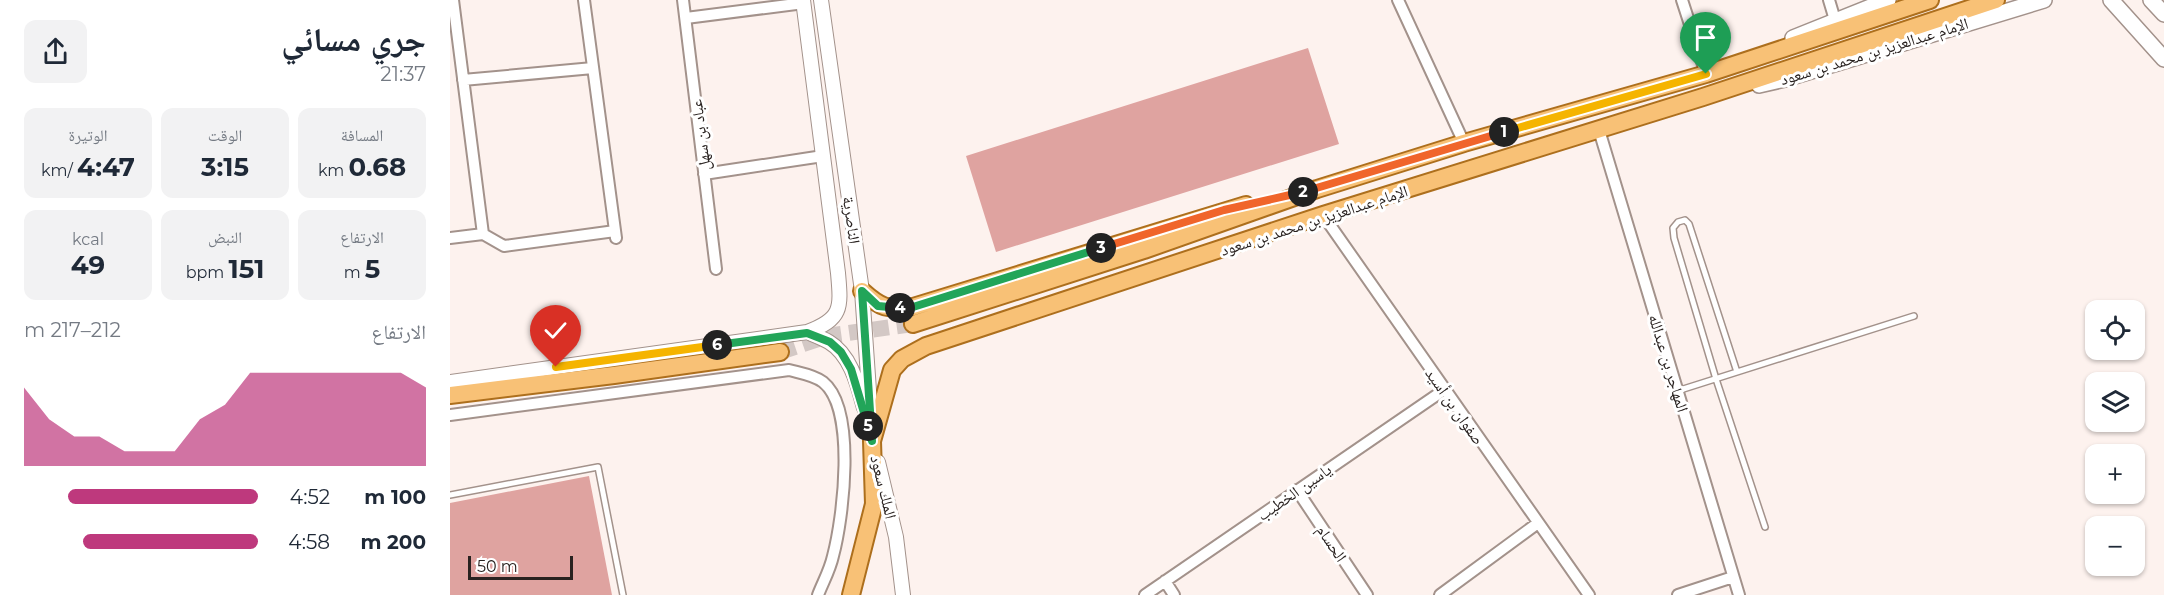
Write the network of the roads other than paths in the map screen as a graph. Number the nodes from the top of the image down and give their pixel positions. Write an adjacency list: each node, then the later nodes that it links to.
1 (453, 0): 21 (street)
2 (584, 0): 19 (street)
3 (684, 0): 16 (street, عباد بن سهل)
4 (821, 0): 32 (street, الناصرية)
5 (1398, 0): 24 (street)
6 (1682, 0): 20 (street)
7 (1829, 0): 17 (street)
8 (1888, 0): 17 (main road, الإمام عبدالعزيز بن محمد بن سعود)
9 (1930, 0): 20 (main road, الإمام عبدالعزيز بن محمد بن سعود)
10 (1996, 0): 22 (main road, الإمام عبدالعزيز بن محمد بن سعود)
11 (2044, 0): 22 (main road, الإمام عبدالعزيز بن محمد بن سعود)
12 (2111, 0): 18 (main road)
13 (2151, 0): 15 (main road)
14 (804, 1): 16 (street); 25 (street, الناصرية)
15 (2164, 14)
16 (686, 18): 26 (street, عباد بن سهل)
17 (1835, 20): 20 (main road, الإمام عبدالعزيز بن محمد بن سعود)
18 (2164, 59)
19 (593, 68): 21 (street); 29 (street)
20 (1706, 74): 24 (main road, الإمام عبدالعزيز بن محمد بن سعود)
21 (463, 80): 29 (street)
22 (1703, 97): 23 (main road, الإمام عبدالعزيز بن محمد بن سعود)
23 (1599, 130): 28 (main road, الإمام عبدالعزيز بن محمد بن سعود); 41 (street, المهاجر بن عبدالله)
24 (1464, 143): 27 (main road, الإمام عبدالعزيز بن محمد بن سعود)
25 (823, 156): 26 (street); 35 (street, الناصرية)
26 (704, 174): 31 (street, عباد بن سهل)
27 (1317, 189): 32 (main road); 34 (main road, الإمام عبدالعزيز بن محمد بن سعود)
28 (1323, 215): 40 (street, صفوان بن أسيد); 44 (main road, الإمام عبدالعزيز بن محمد بن سعود)
29 (483, 234): 30 (street)
30 (450, 238)
31 (716, 270)
32 (862, 291): 44 (street, الناصرية)
33 (1914, 316): 37 (lane)
34 (913, 324)
35 (807, 333): 39 (street); 44 (street, الملك سعود)
36 (780, 351): 42 (main road)
37 (1737, 372): 38 (lane); 38 (lane)
38 (1716, 379): 41 (lane); 48 (lane)
39 (450, 382)
40 (1444, 390): 45 (street, ياسين الخطيب); 47 (street, صفوان بن أسيد)
41 (1677, 391): 49 (street, المهاجر بن عبدالله)
42 (450, 395)
43 (450, 415): 52 (street)
44 (872, 441): 53 (main road, الإمام عبدالعزيز بن محمد بن سعود); 54 (street, الملك سعود)
45 (1297, 490): 50 (street, ياسين الخطيب); 57 (street, الحسام)
46 (450, 495): 51 (lane)
47 (1538, 523): 58 (street); 59 (street, صفوان بن أسيد)
48 (1765, 527)
49 (1733, 577): 60 (street); 61 (street, المهاجر بن عبدالله)
50 (1165, 581): 55 (street, ياسين الخطيب); 56 (street)
51 (623, 595)
52 (818, 595)
53 (851, 595)
54 (903, 595)
55 (1145, 595)
56 (1174, 595)
57 (1367, 595)
58 (1440, 595)
59 (1589, 595)
60 (1678, 595)
61 (1739, 595)

